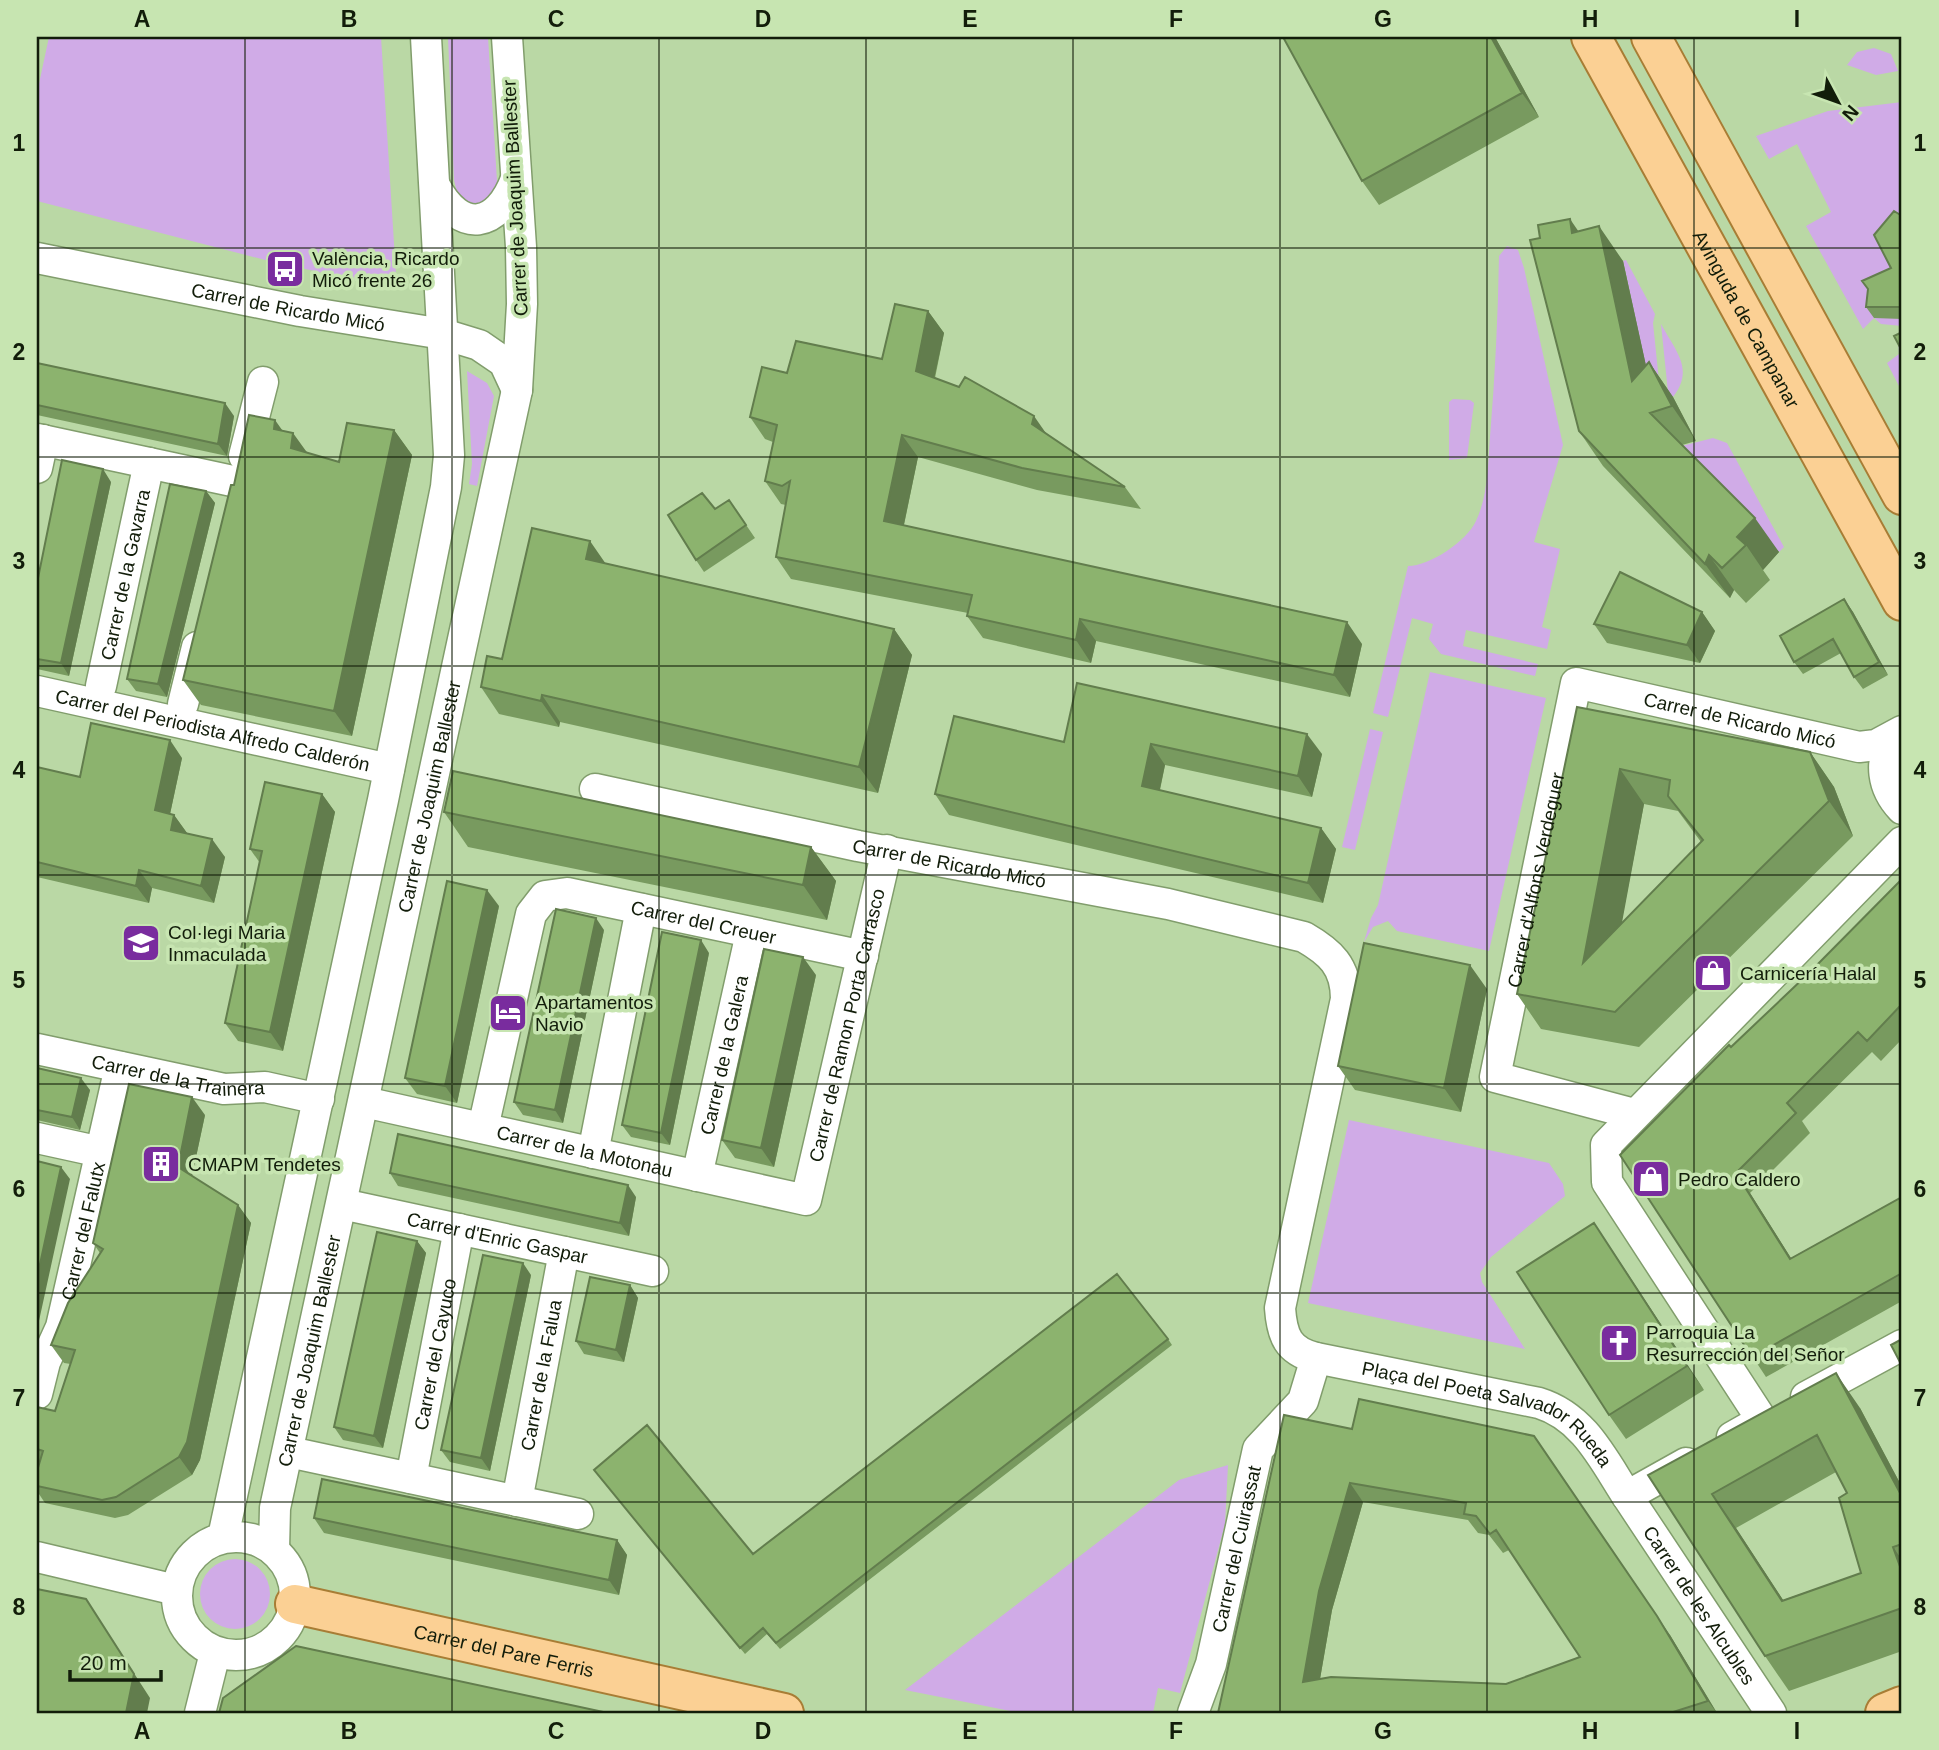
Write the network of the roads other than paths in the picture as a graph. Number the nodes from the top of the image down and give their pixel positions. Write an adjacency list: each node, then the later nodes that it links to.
1 (426, 37): 7 (street)
2 (507, 37): 6 (street, Carrer de Joaquim Ballester)
3 (1591, 37): 5 (main road, Avinguda de Campanar)
4 (1656, 45): 5 (main road); 14 (main road)
5 (1613, 78): 15 (main road, Avinguda de Campanar)
6 (516, 178): 7 (street); 11 (street, Carrer de Joaquim Ballester)
7 (435, 186): 9 (street)
8 (37, 258): 9 (street, Carrer de Ricardo Micó)
9 (443, 334): 11 (street, Carrer de Ricardo Micó); 22 (street)
10 (263, 382): 13 (street)
11 (516, 390): 34 (street, Carrer de Joaquim Ballester)
12 (39, 449): 13 (street)
13 (149, 463): 18 (street, Carrer de la Gavarra)
14 (1902, 495)
15 (1902, 601)
16 (202, 626): 20 (street)
17 (1576, 683): 21 (street, Carrer de Ricardo Micó); 35 (street, Carrer d'Alfons Verdeguer)
18 (101, 686)
19 (37, 691): 22 (street, Carrer del Periodista Alfredo Calderón)
20 (183, 704)
21 (1899, 736): 24 (street)
22 (389, 769): 33 (street)
23 (595, 789): 26 (street, Carrer de Ricardo Micó)
24 (1902, 808)
25 (1902, 842): 35 (street)
26 (887, 850): 29 (street, Carrer de Ricardo Micó); 30 (street, Carrer de Ramon Porta Carrasco)
27 (641, 909): 28 (street, Carrer del Creuer); 36 (street, Carrer del Creuer); 39 (street)
28 (751, 933): 30 (street, Carrer del Creuer); 40 (street, Carrer de la Galera)
29 (1304, 937): 47 (street, Plaça del Poeta Salvador Rueda)
30 (863, 956): 41 (street, Carrer de Ramon Porta Carrasco)
31 (37, 1049): 32 (street, Carrer de la Trainera)
32 (120, 1067): 33 (street, Carrer de la Trainera); 38 (street, Carrer del Falutx)
33 (319, 1099): 55 (street)
34 (364, 1102): 36 (street, Carrer de la Motonau); 42 (street, Carrer de Joaquim Ballester)
35 (1634, 1114): 49 (street)
36 (483, 1128): 39 (street, Carrer de la Motonau)
37 (37, 1138): 38 (street)
38 (101, 1152): 48 (street, Carrer del Falutx)
39 (593, 1153): 40 (street, Carrer de la Motonau)
40 (697, 1176): 41 (street, Carrer de la Motonau)
41 (806, 1200)
42 (342, 1204): 43 (street, Carrer d'Enric Gaspar); 50 (street, Carrer de Joaquim Ballester)
43 (459, 1229): 44 (street, Carrer d'Enric Gaspar); 51 (street, Carrer del Cayuco)
44 (564, 1252): 45 (street, Carrer d'Enric Gaspar); 53 (street, Carrer de la Falua)
45 (653, 1270)
46 (1902, 1345): 49 (street, Plaça del Poeta Salvador Rueda)
47 (1316, 1358): 52 (street, Plaça del Poeta Salvador Rueda); 65 (street, Carrer del Cuirassat)
48 (37, 1394)
49 (1762, 1420): 52 (street, Plaça del Poeta Salvador Rueda)
50 (289, 1452): 51 (street); 56 (street, Carrer de Joaquim Ballester)
51 (411, 1478): 53 (street)
52 (1627, 1496): 66 (street, Carrer de les Alcubles)
53 (517, 1501): 54 (street)
54 (578, 1514)
55 (223, 1537): 56 (street); 58 (street)
56 (274, 1550): 59 (street)
57 (37, 1557): 58 (street)
58 (176, 1590): 60 (street)
59 (295, 1604): 60 (street); 61 (main road, Carrer del Pare Ferris)
60 (215, 1653): 63 (street)
61 (710, 1705): 64 (main road, Carrer del Pare Ferris)
62 (1902, 1706): 67 (main road)
63 (200, 1713)
64 (784, 1713)
65 (1193, 1713)
66 (1771, 1713)
67 (1885, 1713)

